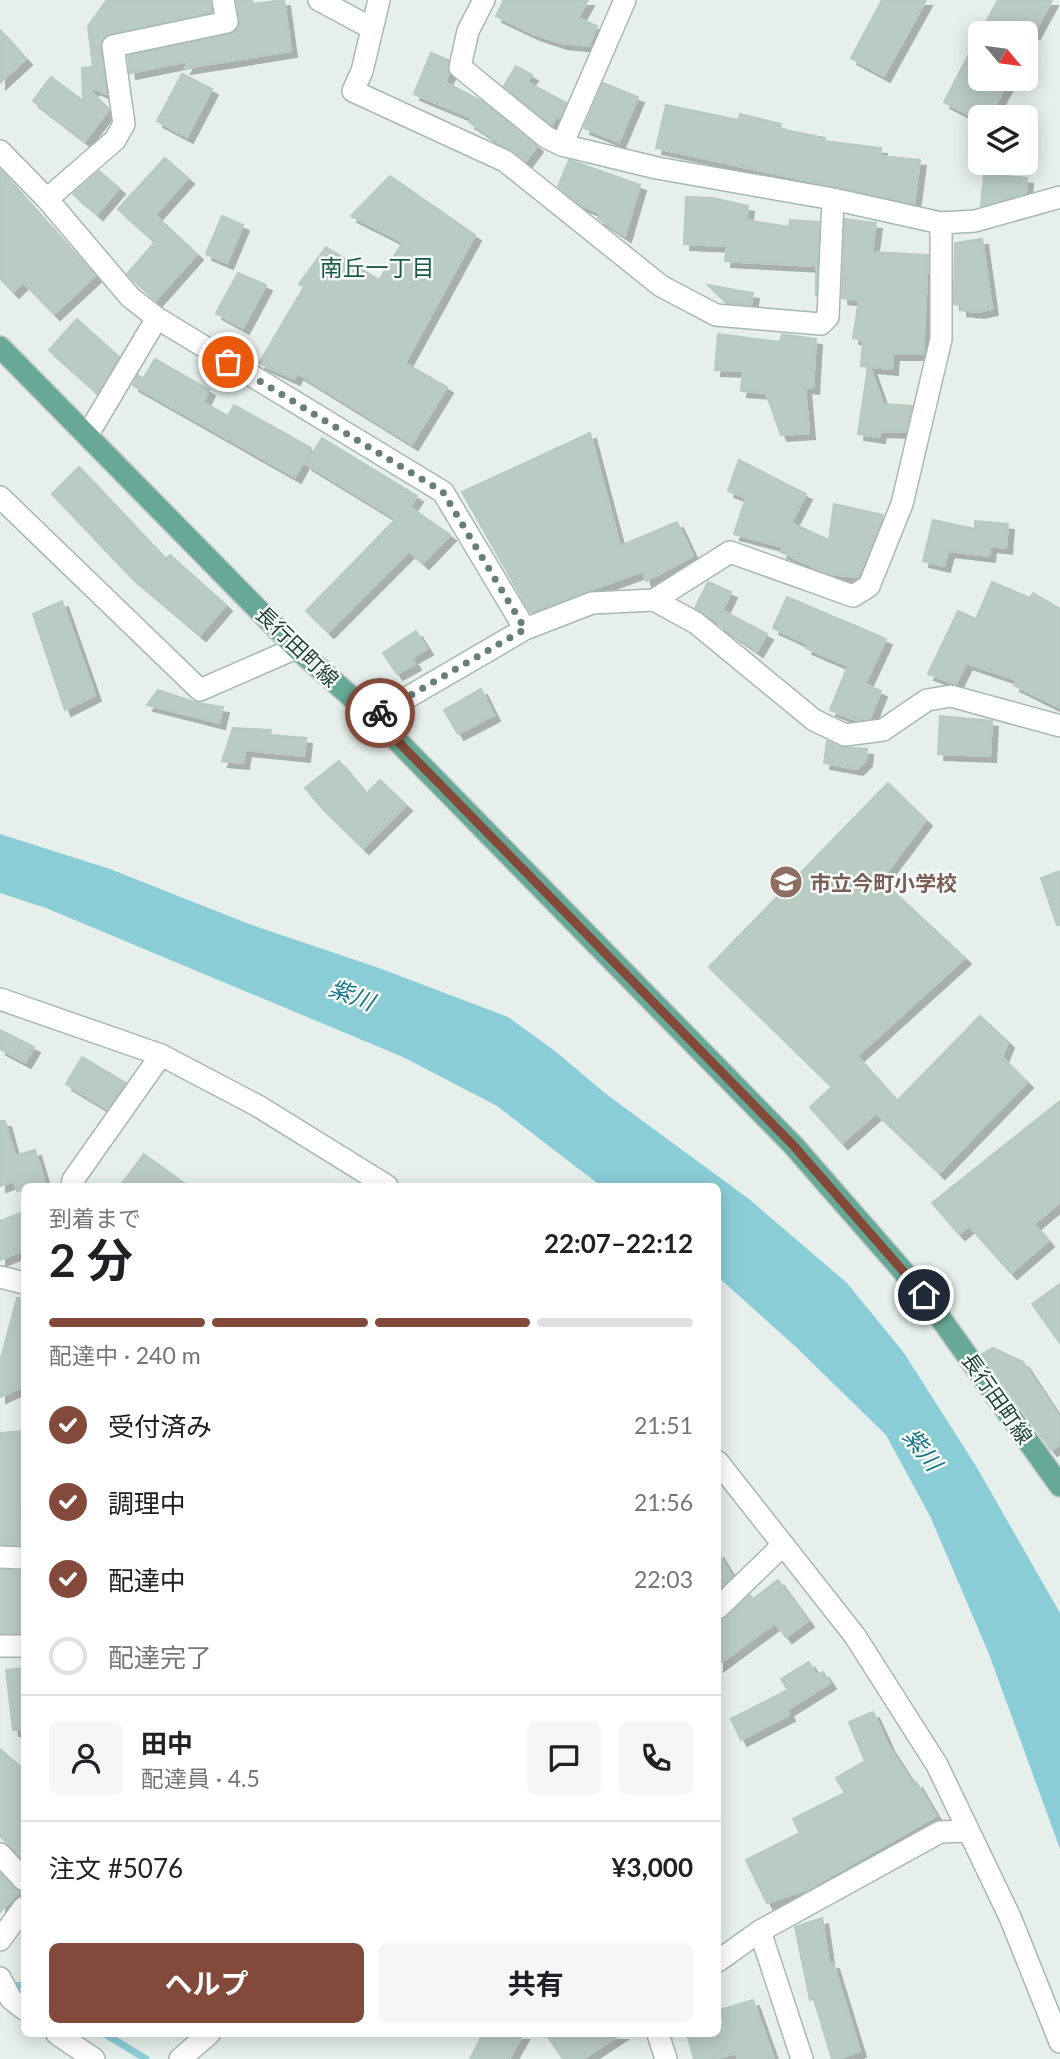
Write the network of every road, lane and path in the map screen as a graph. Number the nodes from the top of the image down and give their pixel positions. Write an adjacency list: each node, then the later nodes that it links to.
1 (223, 0): 10 (street)
2 (319, 0): 6 (street)
3 (379, 0): 6 (street)
4 (484, 0): 7 (street)
5 (625, 0): 7 (street)
6 (371, 27): 11 (street)
7 (562, 145): 11 (street)
8 (0, 151): 10 (street)
9 (1060, 197): 12 (street)
10 (47, 199): 13 (street)
11 (834, 199): 12 (street)
12 (941, 223): 17 (street)
13 (157, 318): 15 (street); 18 (street)
14 (0, 346): 15 (main road, 長行田町線)
15 (88, 434): 19 (main road, 長行田町線)
16 (0, 498): 19 (street)
17 (654, 600): 18 (street); 21 (street)
18 (525, 629): 20 (street)
19 (296, 648): 20 (main road, 長行田町線)
20 (374, 717): 29 (main road, 長行田町線)
21 (1060, 726)
22 (0, 999): 23 (street)
23 (161, 1055): 24 (street); 25 (street)
24 (72, 1183)
25 (382, 1183)
26 (0, 1277): 27 (street)
27 (21, 1282)
28 (721, 1466): 30 (street)
29 (1060, 1486)
30 (783, 1545): 33 (street); 36 (street)
31 (0, 1558): 32 (street)
32 (21, 1558)
33 (721, 1605)
34 (0, 1646): 35 (street)
35 (21, 1646)
36 (968, 1831): 40 (street); 48 (street)
37 (0, 1854): 38 (street)
38 (21, 1877)
39 (21, 1911): 41 (street)
40 (761, 1931): 42 (street); 52 (street)
41 (0, 1940)
42 (721, 1959)
43 (0, 1978): 44 (street)
44 (12, 2004)
45 (61, 2037): 49 (street)
46 (206, 2037): 50 (street)
47 (659, 2037): 51 (street)
48 (1060, 2042)
49 (94, 2059)
50 (180, 2059)
51 (666, 2059)
52 (802, 2059)

